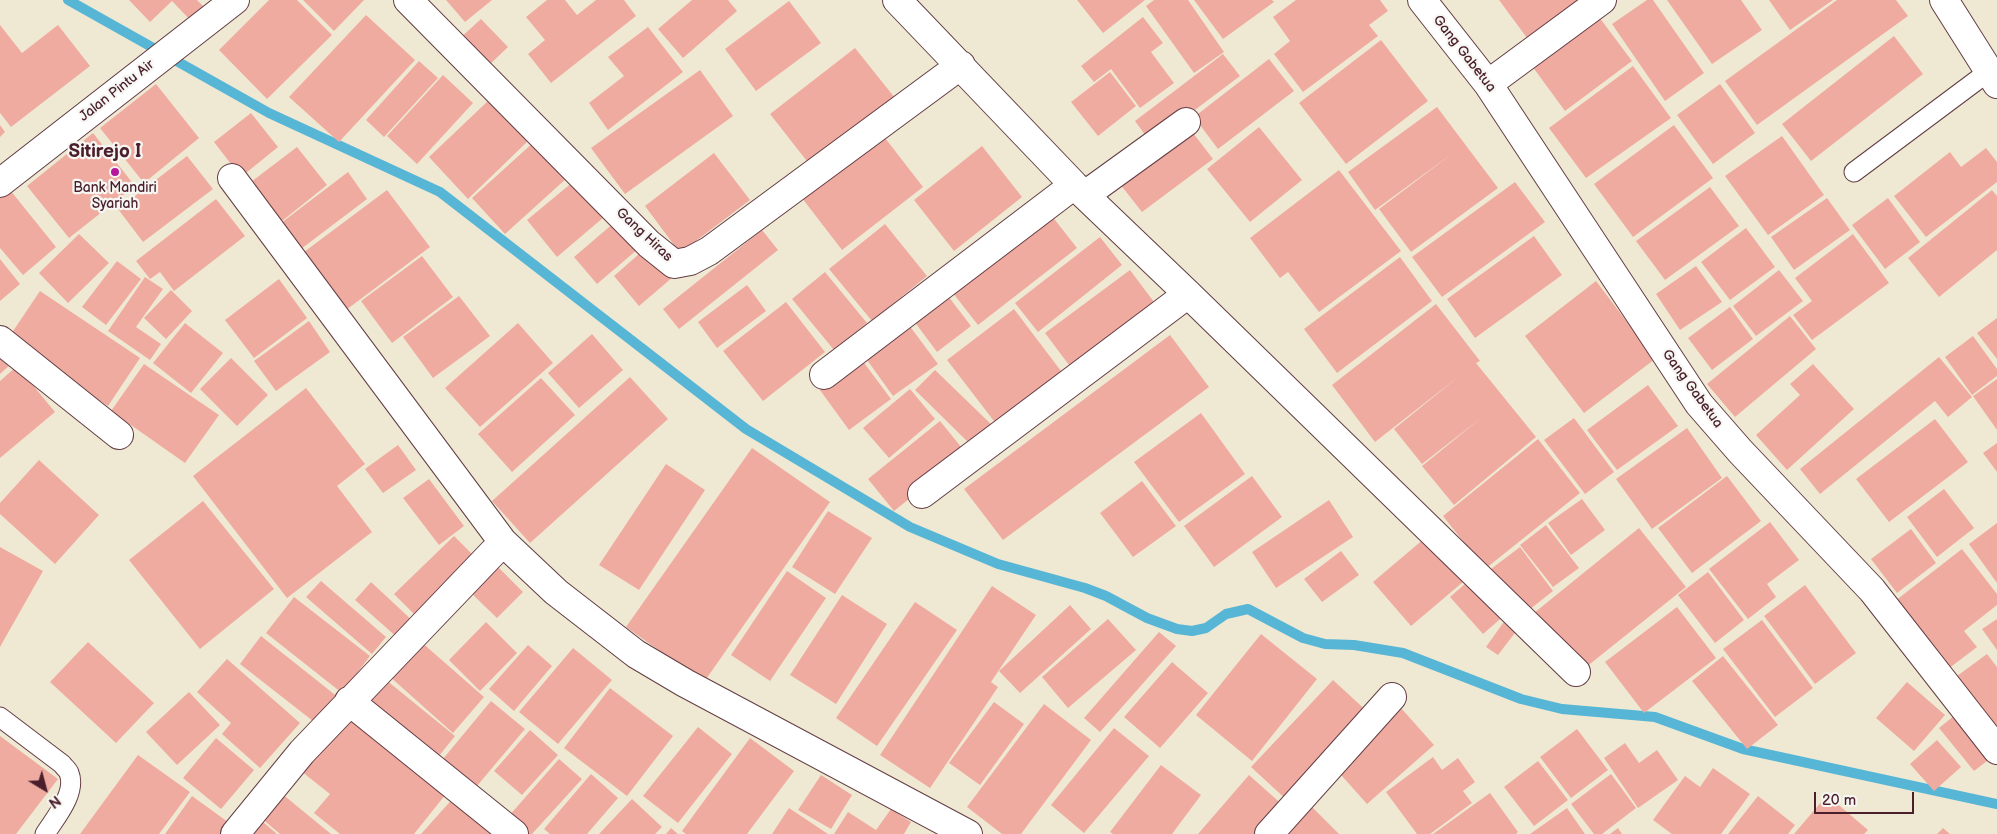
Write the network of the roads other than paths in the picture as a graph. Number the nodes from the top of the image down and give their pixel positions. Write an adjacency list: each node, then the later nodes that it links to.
1 (235, 0): 13 (street, Jalan Pintu Air)
2 (408, 0): 7 (street, Gang Hiras)
3 (897, 0): 7 (street)
4 (1422, 0): 9 (street, Gang Gabetua)
5 (1602, 0): 9 (street)
6 (1944, 0): 8 (street)
7 (961, 65): 14 (street)
8 (1993, 78): 11 (lane)
9 (1488, 84): 25 (street, Gang Gabetua)
10 (1186, 122): 14 (street)
11 (1854, 172)
12 (232, 178): 20 (street)
13 (0, 182)
14 (1080, 190): 15 (street); 17 (street)
15 (1188, 294): 19 (street); 21 (street)
16 (0, 340): 18 (street)
17 (824, 374)
18 (118, 435)
19 (922, 494)
20 (503, 542): 23 (street); 29 (street)
21 (1576, 672)
22 (1392, 697): 30 (street)
23 (349, 701): 27 (street); 28 (street)
24 (0, 716): 26 (lane)
25 (1997, 750)
26 (45, 834)
27 (235, 834)
28 (514, 834)
29 (968, 834)
30 (1269, 834)

